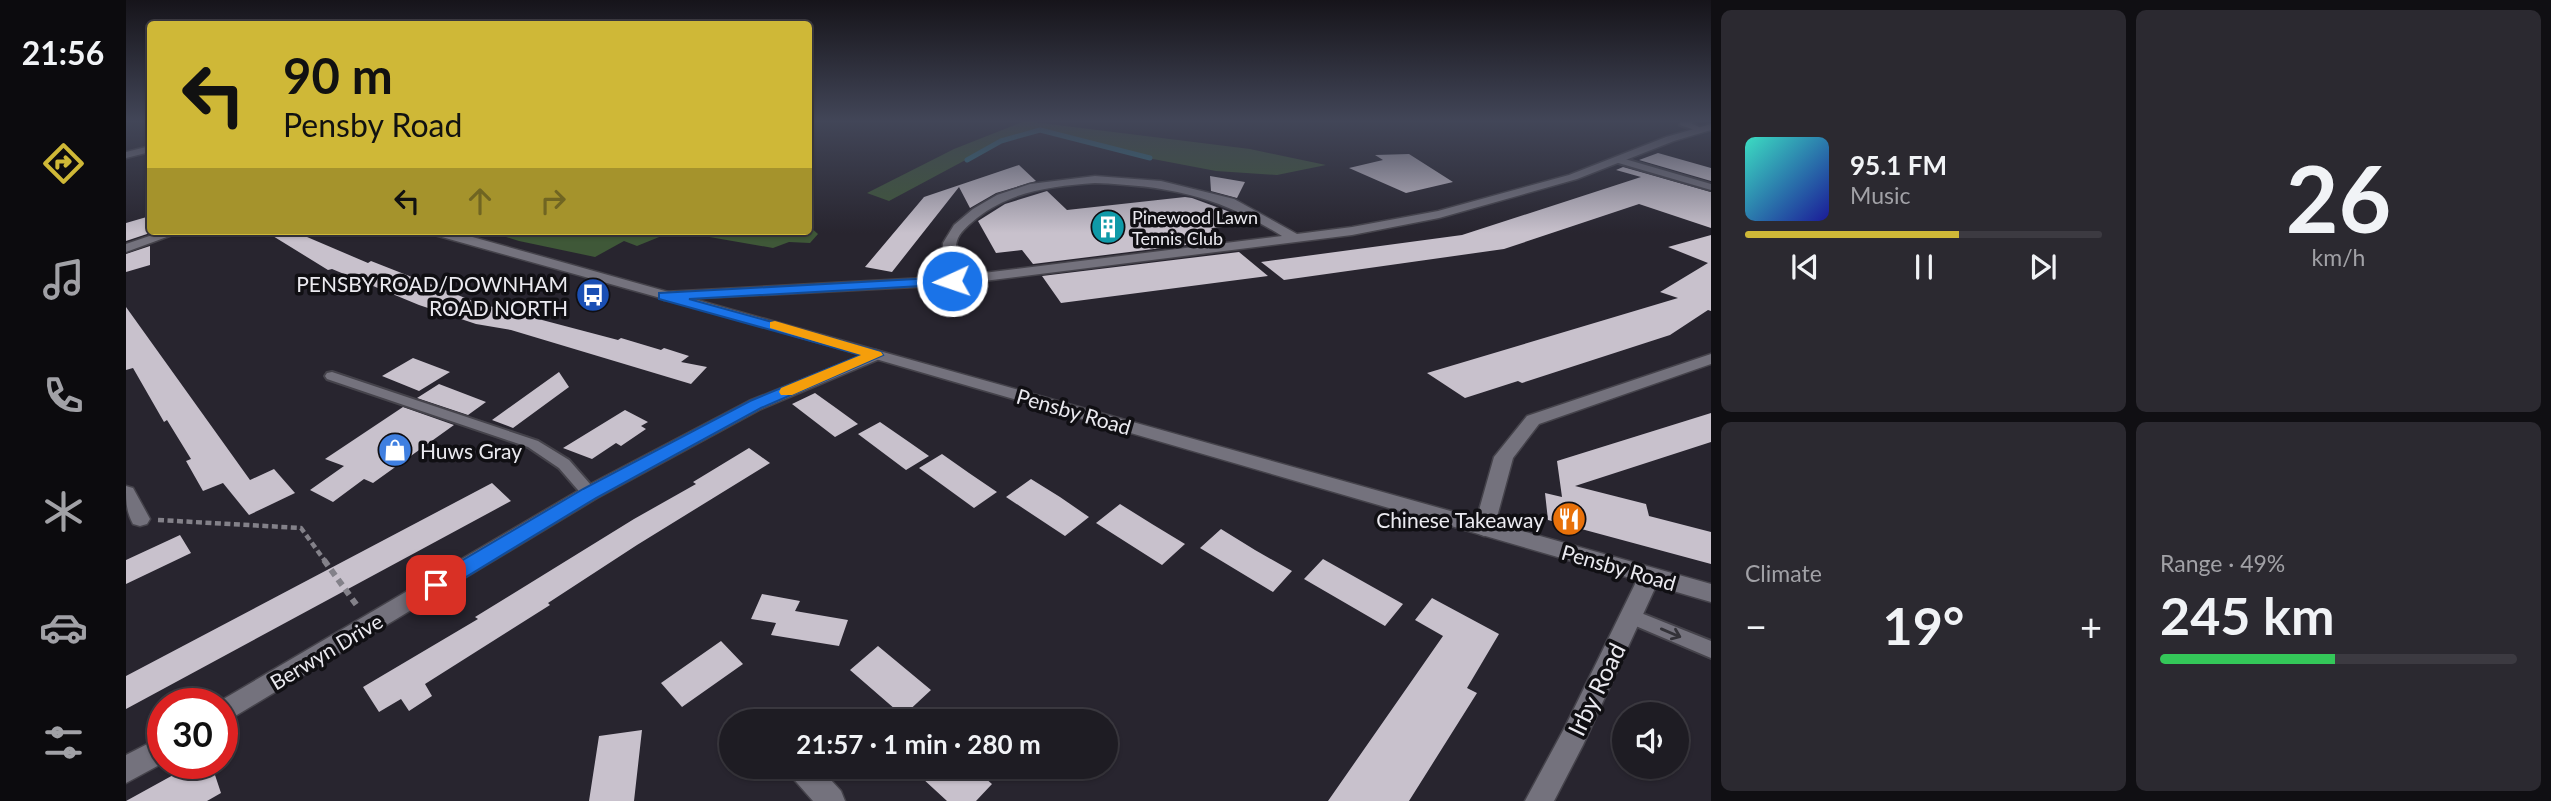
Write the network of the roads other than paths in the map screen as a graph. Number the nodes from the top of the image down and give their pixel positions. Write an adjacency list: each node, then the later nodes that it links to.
1 (1623, 158): 2 (street)
2 (1618, 160): 3 (lane); 6 (street)
3 (1711, 187)
4 (165, 235): 7 (street)
5 (450, 235): 9 (street, Pensby Road)
6 (1294, 238): 8 (street); 8 (street)
7 (126, 248)
8 (952, 281): 9 (street)
9 (664, 296): 10 (street, Pensby Road)
10 (876, 355): 14 (street, Berwyn Drive); 16 (street, Pensby Road)
11 (1711, 359): 16 (street)
12 (332, 376): 14 (lane)
13 (126, 493): 15 (street)
14 (590, 494): 21 (street, Berwyn Drive)
15 (140, 519)
16 (1484, 528): 17 (street, Pensby Road)
17 (1650, 576): 18 (street, Pensby Road); 19 (street, Irby Road)
18 (1711, 593)
19 (1631, 616): 20 (lane, one-way to 20); 26 (street, Irby Road)
20 (1711, 650)
21 (238, 703)
22 (147, 758): 23 (street)
23 (126, 770)
24 (812, 779): 25 (street)
25 (831, 801)
26 (1539, 801)

